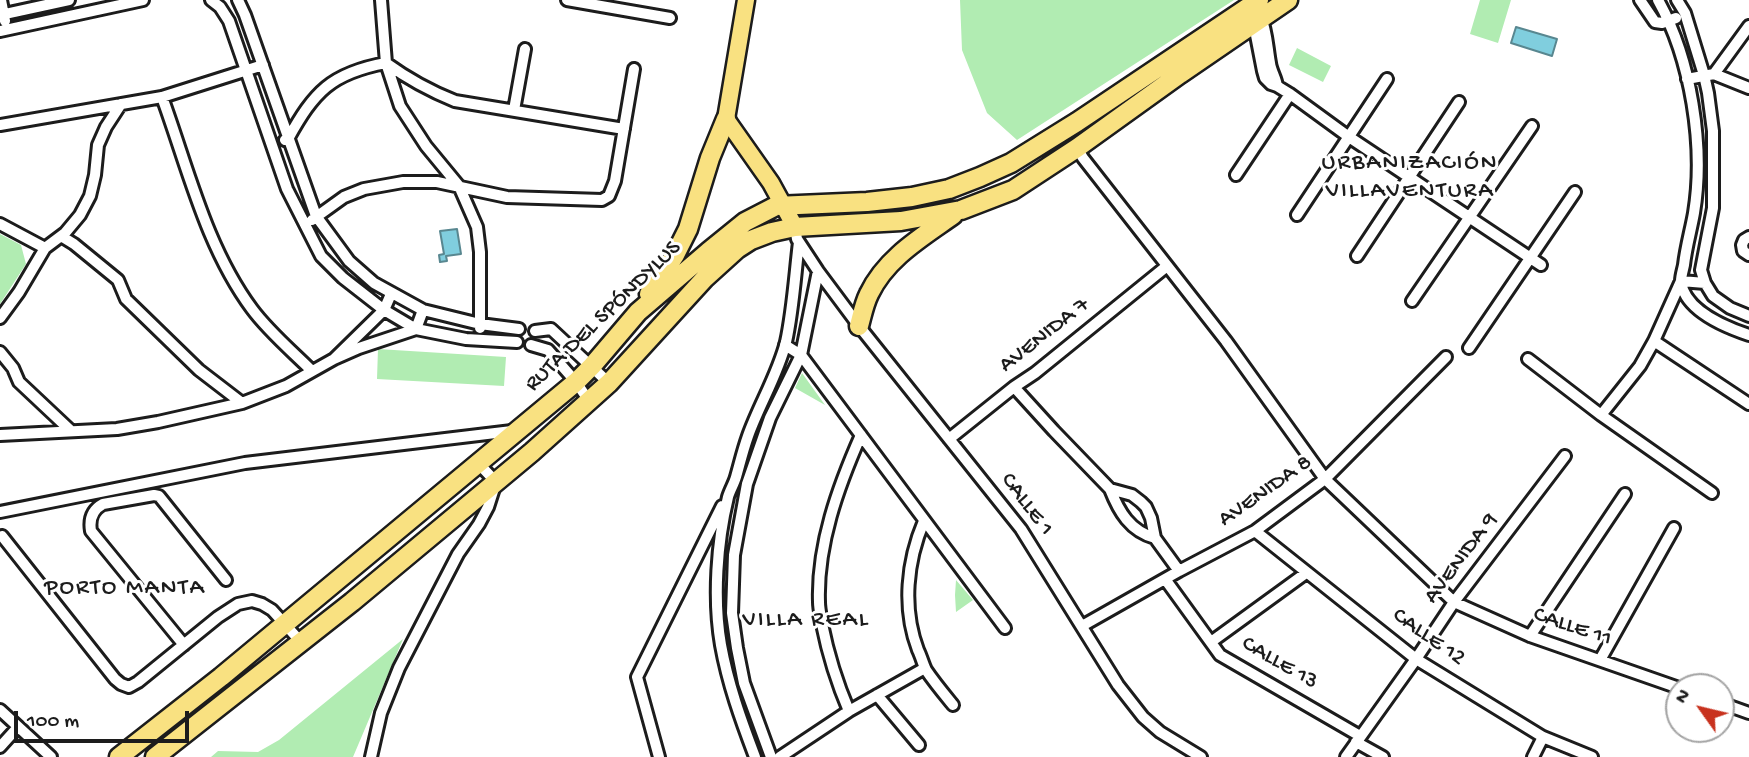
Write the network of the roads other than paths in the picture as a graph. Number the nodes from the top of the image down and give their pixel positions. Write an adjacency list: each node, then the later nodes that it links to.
1 (1, 0): 17 (street)
2 (69, 0): 17 (street)
3 (143, 0): 14 (street)
4 (211, 0): 26 (street)
5 (238, 0): 24 (street)
6 (381, 0): 23 (street)
7 (567, 0): 13 (street)
8 (746, 0): 36 (main road)
9 (1288, 0): 15 (highway, RUTA DEL SPÓNDYLUS)
10 (1640, 0): 19 (street)
11 (1658, 0): 19 (street)
12 (1677, 0): 16 (street)
13 (606, 3): 18 (street)
14 (112, 4): 21 (street)
15 (1254, 11): 31 (street); 43 (highway, RUTA DEL SPÓNDYLUS); 50 (highway, RUTA DEL SPÓNDYLUS)
16 (1685, 13): 19 (street); 27 (street)
17 (2, 15): 21 (street)
18 (670, 18)
19 (1670, 21): 29 (street)
20 (1749, 26): 27 (street)
21 (3, 31)
22 (525, 48): 35 (street)
23 (386, 63): 35 (street); 41 (street); 48 (street)
24 (263, 65): 26 (street); 41 (street)
25 (634, 69): 39 (street)
26 (247, 71): 32 (street); 42 (street)
27 (1709, 75): 29 (street); 30 (street); 45 (street)
28 (1387, 79): 40 (street)
29 (1687, 79): 44 (street)
30 (1749, 88)
31 (1290, 94): 40 (street); 46 (street)
32 (162, 97): 34 (street); 96 (street)
33 (1460, 102): 47 (street)
34 (121, 104): 37 (street); 58 (street)
35 (514, 110): 39 (street)
36 (726, 119): 50 (main road); 73 (highway)
37 (0, 125)
38 (1532, 126): 54 (street)
39 (624, 128): 48 (street)
40 (1349, 137): 47 (street); 52 (street)
41 (288, 139): 42 (street); 53 (street)
42 (273, 144): 56 (street)
43 (1077, 148): 51 (highway, RUTA DEL SPÓNDYLUS); 65 (street)
44 (1698, 157): 45 (street); 67 (street)
45 (1714, 159): 68 (street)
46 (1236, 175)
47 (1409, 177): 54 (street); 62 (street)
48 (459, 186): 53 (street); 76 (street)
49 (1575, 192): 63 (street)
50 (784, 205): 57 (main road); 73 (highway, RUTA DEL SPÓNDYLUS)
51 (961, 210): 57 (highway, RUTA DEL SPÓNDYLUS); 77 (highway)
52 (1297, 215)
53 (316, 216): 56 (street); 69 (street)
54 (1469, 218): 63 (street); 70 (street)
55 (0, 224): 60 (street)
56 (305, 226): 71 (street)
57 (797, 234): 66 (street, CALLE 1); 87 (street); 98 (highway, RUTA DEL SPÓNDYLUS)
58 (61, 236): 60 (street); 101 (street)
59 (1749, 237): 61 (street)
60 (46, 248): 75 (street)
61 (1749, 255)
62 (1357, 256)
63 (1530, 258): 64 (street); 88 (street)
64 (1541, 265)
65 (1167, 266): 99 (street, AVENIDA 7); 113 (street)
66 (818, 271): 77 (street, CALLE 1); 91 (street)
67 (1681, 281): 68 (street); 82 (street); 84 (street)
68 (1705, 283): 74 (street)
69 (391, 294): 71 (street); 72 (street)
70 (1412, 301)
71 (384, 310): 78 (street); 93 (street)
72 (423, 310): 76 (street); 78 (street)
73 (638, 312): 95 (highway, RUTA DEL SPÓNDYLUS)
74 (1749, 316)
75 (0, 318)
76 (480, 324): 79 (street); 83 (street)
77 (859, 326): 110 (street, CALLE 1)
78 (416, 329): 83 (street); 93 (street)
79 (519, 329)
80 (551, 329): 81 (street); 89 (street); 95 (street)
81 (535, 331)
82 (1749, 335)
83 (481, 339): 85 (street)
84 (1654, 341): 102 (street); 104 (street)
85 (517, 342)
86 (531, 345): 89 (street)
87 (785, 345): 91 (street); 103 (street)
88 (1469, 348)
89 (548, 350): 97 (street)
90 (0, 352): 106 (street)
91 (801, 355): 105 (street); 109 (street)
92 (1446, 357): 113 (street, AVENIDA 8)
93 (334, 359): 96 (street)
94 (1528, 359): 104 (street)
95 (592, 366): 97 (highway, RUTA DEL SPÓNDYLUS); 98 (street)
96 (312, 371): 101 (street)
97 (576, 383): 100 (street); 107 (highway, RUTA DEL SPÓNDYLUS)
98 (609, 383): 100 (highway, RUTA DEL SPÓNDYLUS)
99 (1014, 387): 110 (street, AVENIDA 7); 117 (street)
100 (589, 401): 115 (highway, RUTA DEL SPÓNDYLUS)
101 (242, 403): 106 (street)
102 (1749, 404)
103 (757, 413): 105 (street); 114 (street)
104 (1601, 415): 118 (street)
105 (770, 418): 116 (street)
106 (70, 430): 108 (street)
107 (519, 431): 112 (highway, RUTA DEL SPÓNDYLUS); 121 (street)
108 (0, 435)
109 (861, 435): 122 (street); 152 (street)
110 (949, 439): 137 (street, CALLE 1)
111 (1565, 456): 133 (street, AVENIDA 9)
112 (479, 464): 115 (street); 136 (highway, RUTA DEL SPÓNDYLUS)
113 (1325, 479): 124 (street, AVENIDA 8); 133 (street)
114 (736, 480): 116 (street); 119 (street)
115 (496, 482): 140 (highway, RUTA DEL SPÓNDYLUS); 161 (street)
116 (747, 484): 128 (street)
117 (1111, 489): 126 (street); 126 (street)
118 (1712, 493)
119 (729, 494): 127 (street); 162 (street)
120 (1625, 494): 139 (street)
121 (0, 512)
122 (924, 521): 138 (street); 145 (street)
123 (1674, 528): 144 (street)
124 (1255, 531): 129 (street, AVENIDA 8); 130 (street, CALLE 12)
125 (2, 536): 142 (street)
126 (1155, 538): 129 (street)
127 (719, 554): 128 (street); 134 (street)
128 (734, 555): 135 (street)
129 (1179, 571): 131 (street, AVENIDA 8)
130 (1306, 573): 141 (street); 143 (street, CALLE 12)
131 (1165, 579): 137 (street, AVENIDA 8); 141 (street, CALLE 13)
132 (226, 580): 142 (street)
133 (1454, 603): 139 (street, CALLE 11); 143 (street, AVENIDA 9)
134 (718, 613): 135 (street); 148 (street)
135 (732, 613): 146 (street)
136 (286, 624): 140 (street); 142 (street); 159 (highway, RUTA DEL SPÓNDYLUS)
137 (1082, 626): 166 (street, CALLE 1)
138 (1005, 628)
139 (1530, 636): 144 (street, CALLE 11)
140 (301, 642): 160 (highway, RUTA DEL SPÓNDYLUS)
141 (1211, 642): 155 (street, CALLE 13)
142 (184, 645)
143 (1416, 659): 154 (street, CALLE 12); 155 (street, AVENIDA 9)
144 (1600, 660): 147 (street, CALLE 11)
145 (925, 668): 149 (street); 150 (street)
146 (744, 683): 148 (street); 164 (street)
147 (1665, 683)
148 (731, 688): 163 (street)
149 (877, 695): 152 (street); 156 (street)
150 (953, 705)
151 (0, 710): 153 (street)
152 (849, 711): 165 (street)
153 (18, 727): 157 (street); 158 (street)
154 (1544, 737): 169 (street); 170 (street, CALLE 12)
155 (1358, 739): 167 (street, AVENIDA 9); 168 (street, CALLE 13)
156 (919, 745)
157 (0, 747)
158 (51, 757)
159 (118, 757)
160 (155, 757)
161 (370, 757)
162 (659, 757)
163 (755, 757)
164 (771, 757)
165 (780, 757)
166 (1201, 757)
167 (1346, 757)
168 (1384, 757)
169 (1534, 757)
170 (1592, 757)

